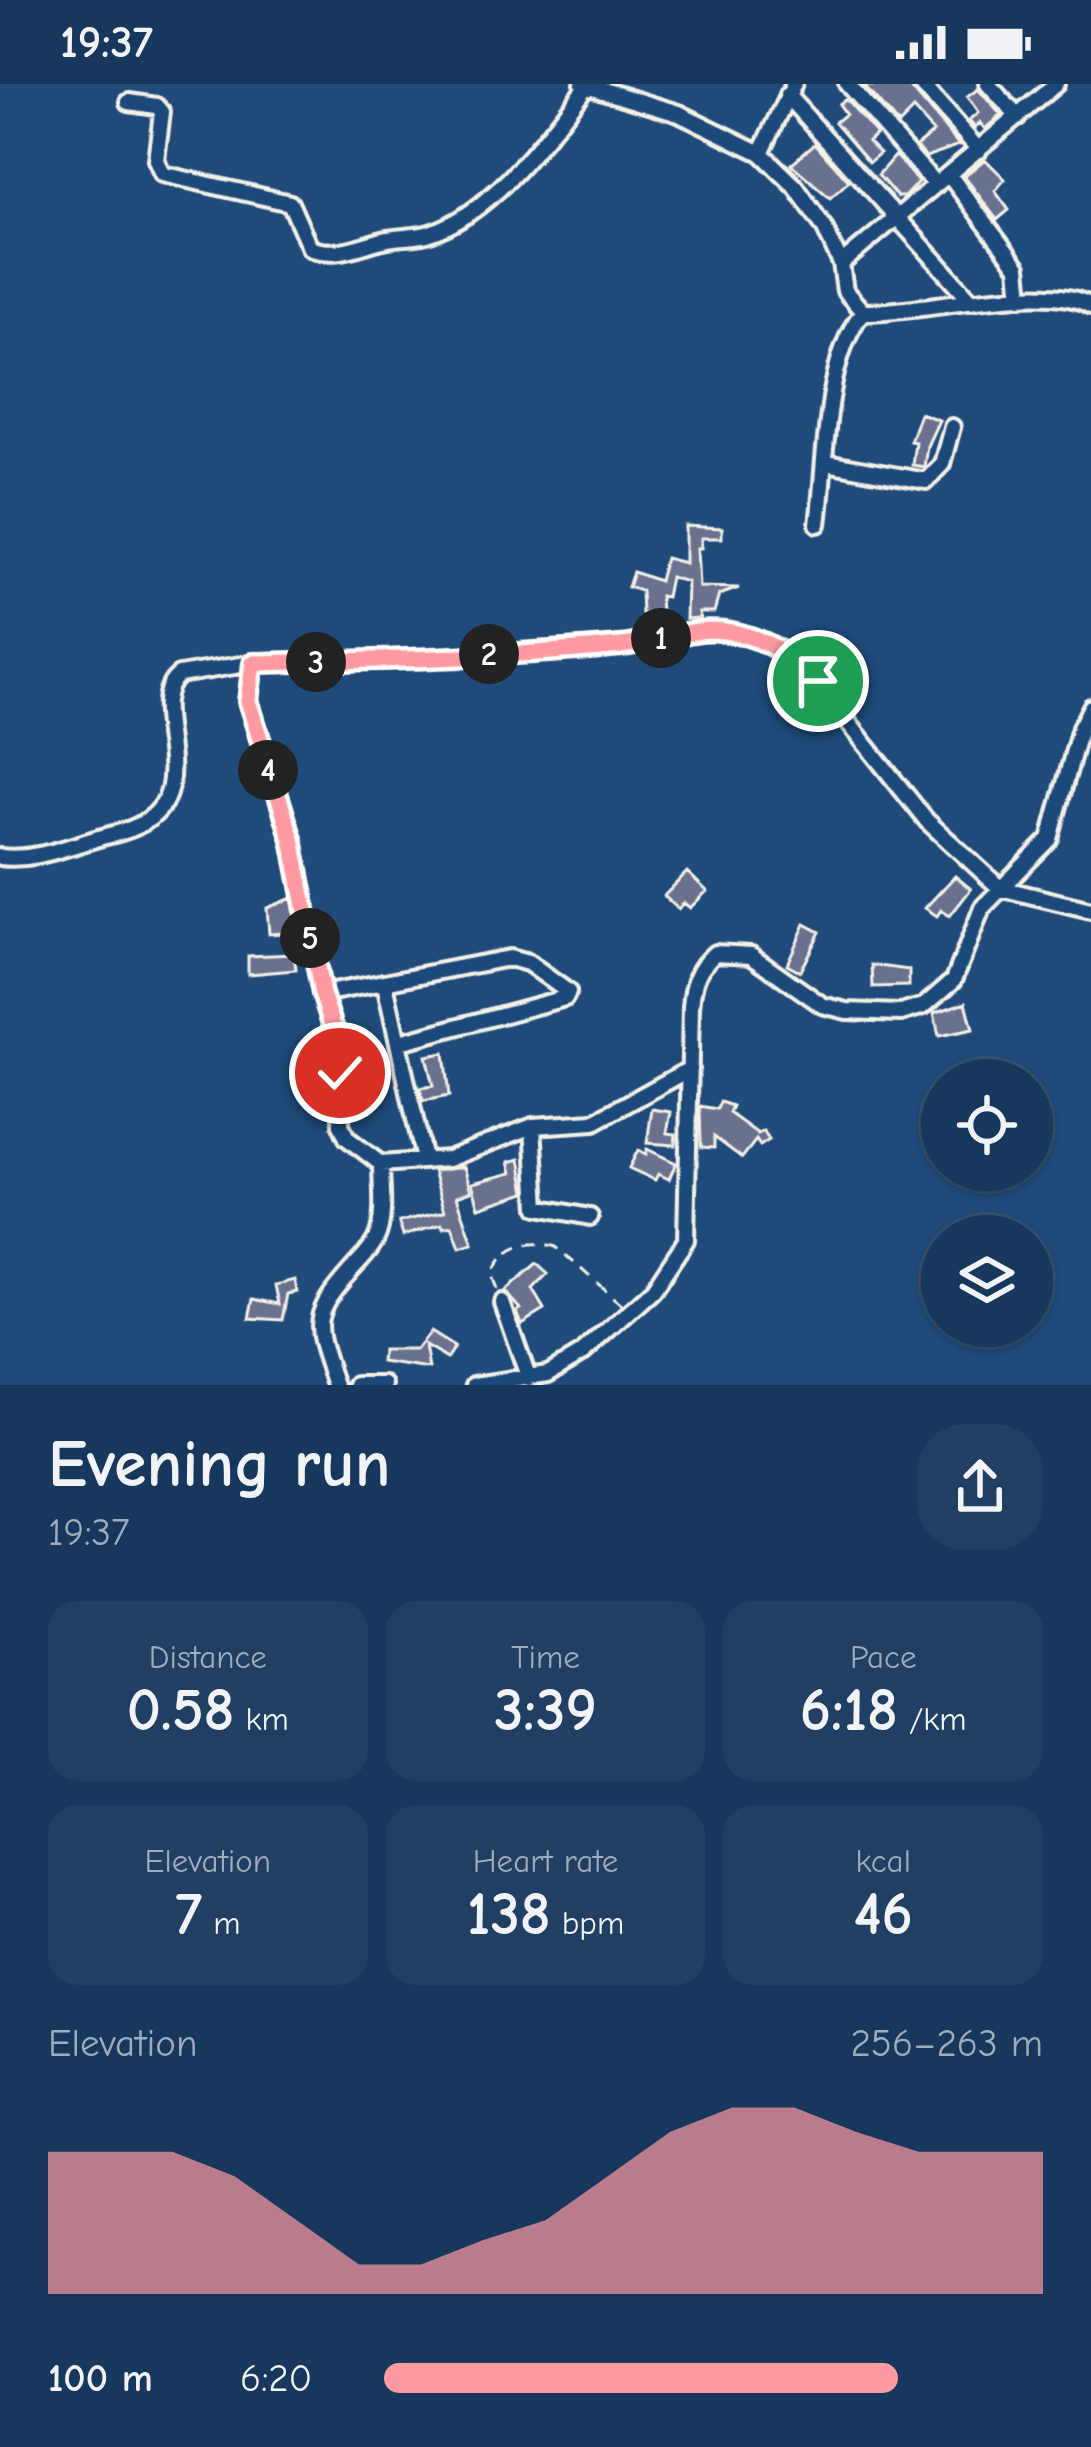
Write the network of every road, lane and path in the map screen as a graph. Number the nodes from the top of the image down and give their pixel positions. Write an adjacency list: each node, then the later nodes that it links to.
1 (847, 84): 12 (street)
2 (921, 84): 10 (street)
3 (988, 84): 9 (street)
4 (1056, 84): 9 (street)
5 (585, 85): 7 (street); 8 (street)
6 (791, 89): 11 (street); 13 (street)
7 (619, 90): 11 (street)
8 (129, 102)
9 (1018, 117): 10 (street)
10 (979, 150): 12 (street)
11 (761, 153): 14 (street)
12 (943, 180): 13 (street); 15 (street)
13 (896, 215): 14 (street); 16 (street)
14 (842, 264): 18 (street)
15 (1021, 297): 16 (street); 17 (street)
16 (972, 302): 18 (street)
17 (1091, 306)
18 (863, 312): 20 (street)
19 (952, 427): 20 (street)
20 (826, 463): 21 (street)
21 (818, 524)
22 (253, 663): 24 (street); 25 (street); 28 (street)
23 (1091, 707): 25 (street)
24 (0, 857)
25 (1000, 888): 26 (street); 30 (street)
26 (1091, 910)
27 (385, 984): 28 (street); 29 (street); 29 (street)
28 (322, 994): 33 (street)
29 (400, 1042): 32 (street)
30 (690, 1069): 31 (street); 36 (street)
31 (533, 1126): 32 (street); 34 (street)
32 (424, 1160): 33 (street)
33 (381, 1164): 38 (street)
34 (590, 1217)
35 (502, 1302): 36 (path); 37 (street)
36 (632, 1313): 37 (street)
37 (529, 1379): 41 (street)
38 (335, 1385)
39 (356, 1385): 40 (street)
40 (384, 1385)
41 (474, 1385)

